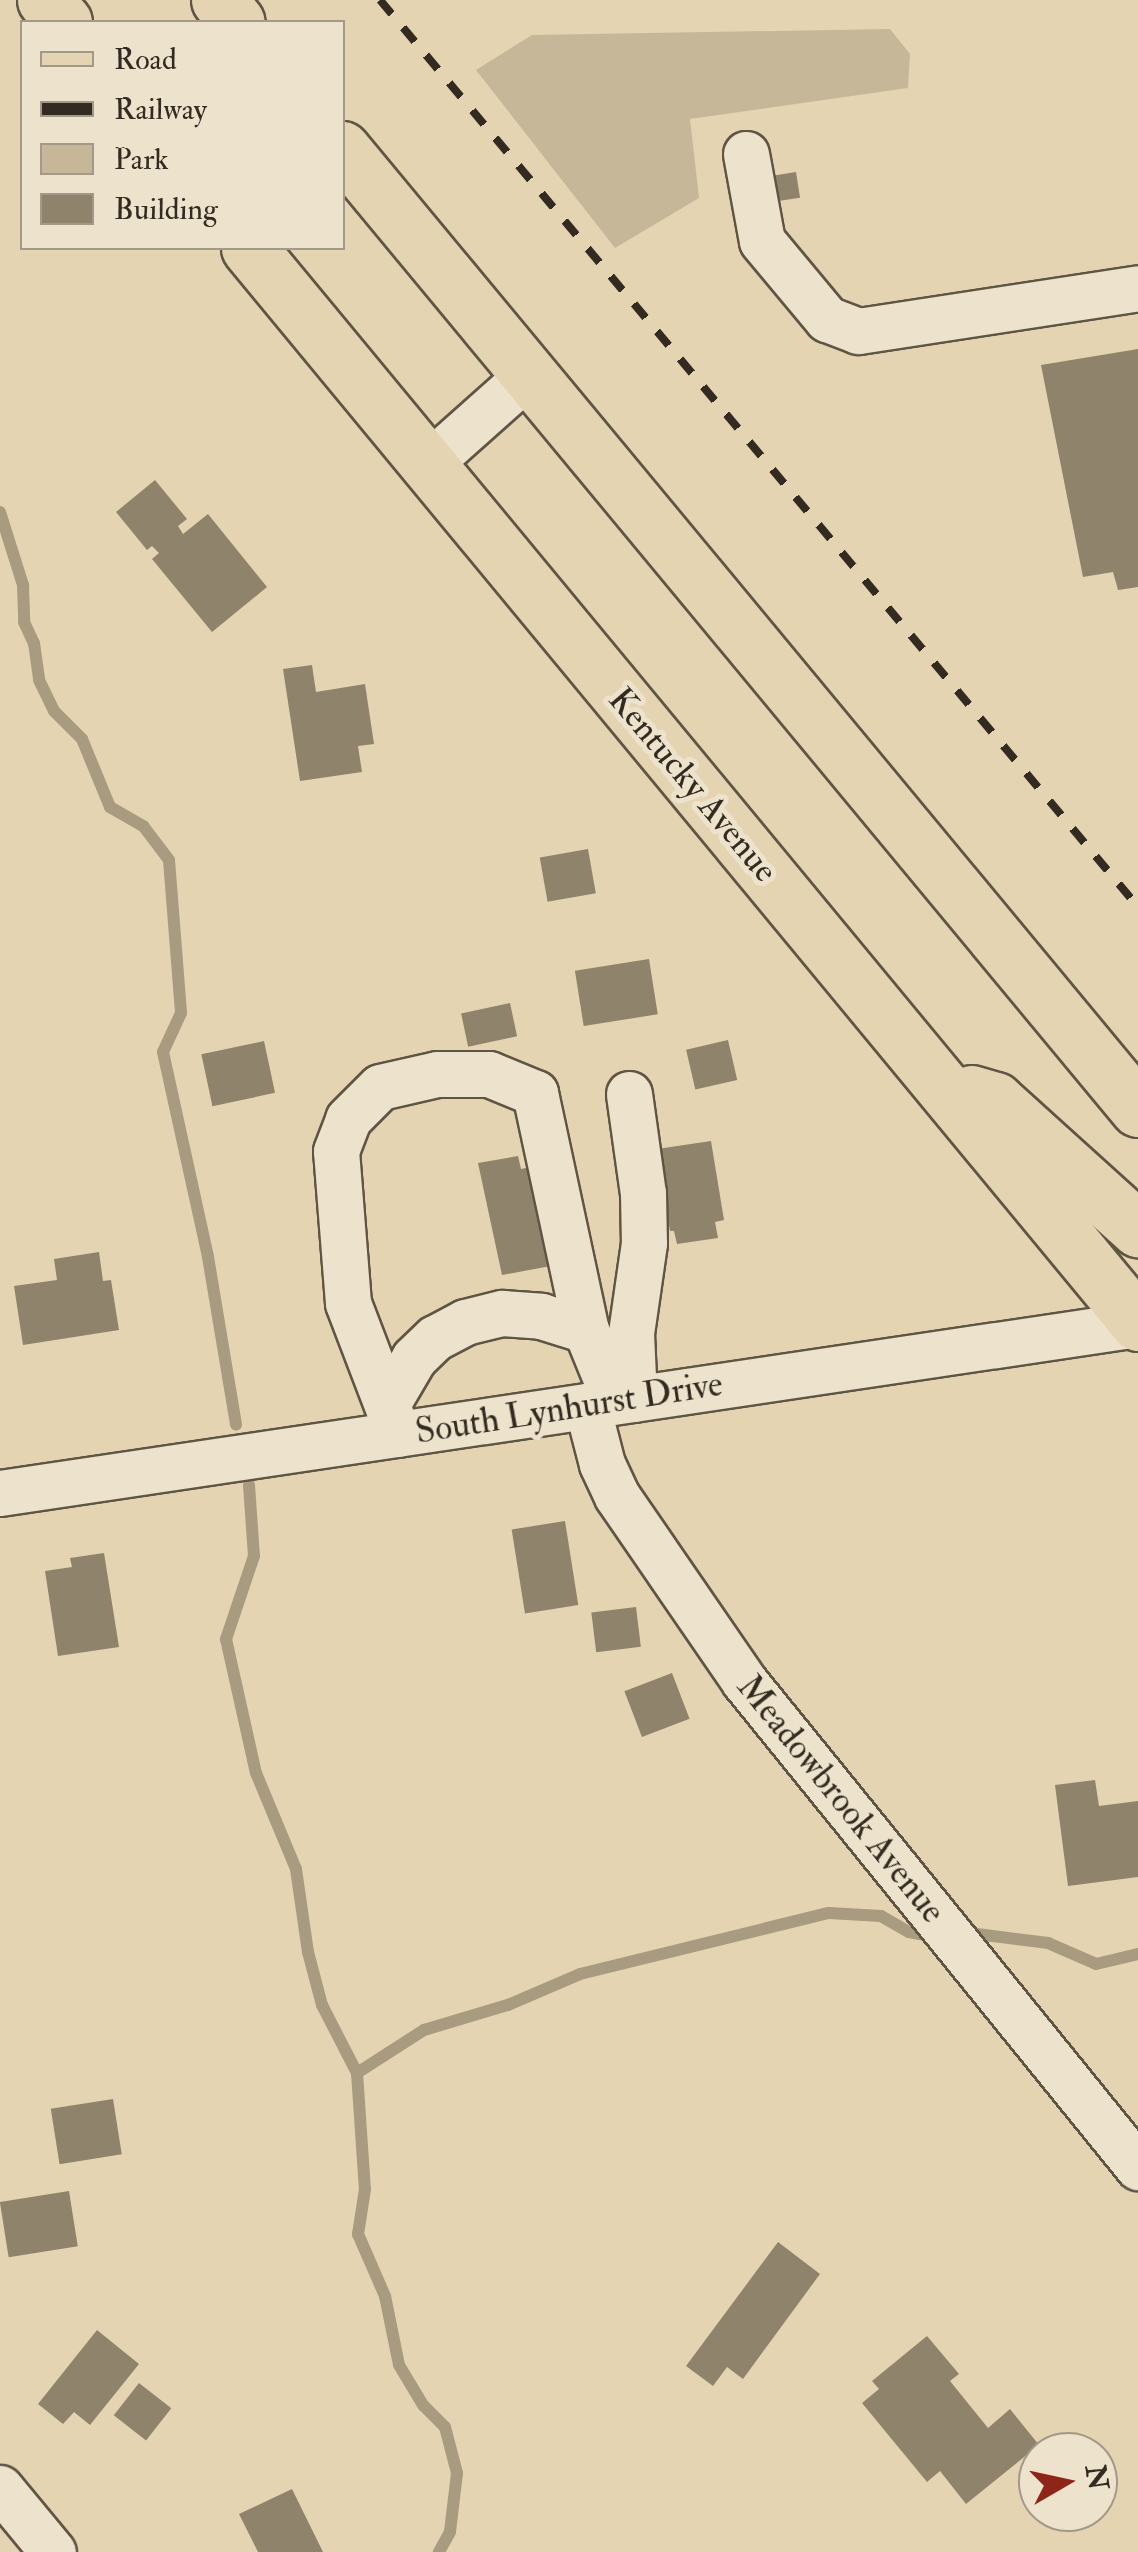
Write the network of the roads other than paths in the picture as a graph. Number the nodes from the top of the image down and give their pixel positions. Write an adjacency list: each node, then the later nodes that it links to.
1 (46, 0): 3 (main road)
2 (219, 0): 4 (main road)
3 (62, 20)
4 (236, 20)
5 (345, 153): 9 (main road)
6 (746, 154): 8 (street)
7 (252, 250): 10 (main road, Kentucky Avenue)
8 (1138, 288)
9 (529, 374): 10 (street); 13 (main road)
10 (428, 464): 11 (main road, Kentucky Avenue)
11 (940, 1083): 14 (main road); 15 (main road, Kentucky Avenue)
12 (630, 1094): 17 (street)
13 (1138, 1110)
14 (1138, 1229)
15 (1138, 1323): 17 (street, South Lynhurst Drive)
16 (586, 1330): 17 (street); 18 (street); 18 (street)
17 (612, 1402): 18 (street, South Lynhurst Drive); 20 (street, Meadowbrook Avenue)
18 (392, 1419): 19 (street, South Lynhurst Drive)
19 (0, 1493)
20 (1138, 2167)
21 (0, 2488): 22 (street)
22 (53, 2552)

